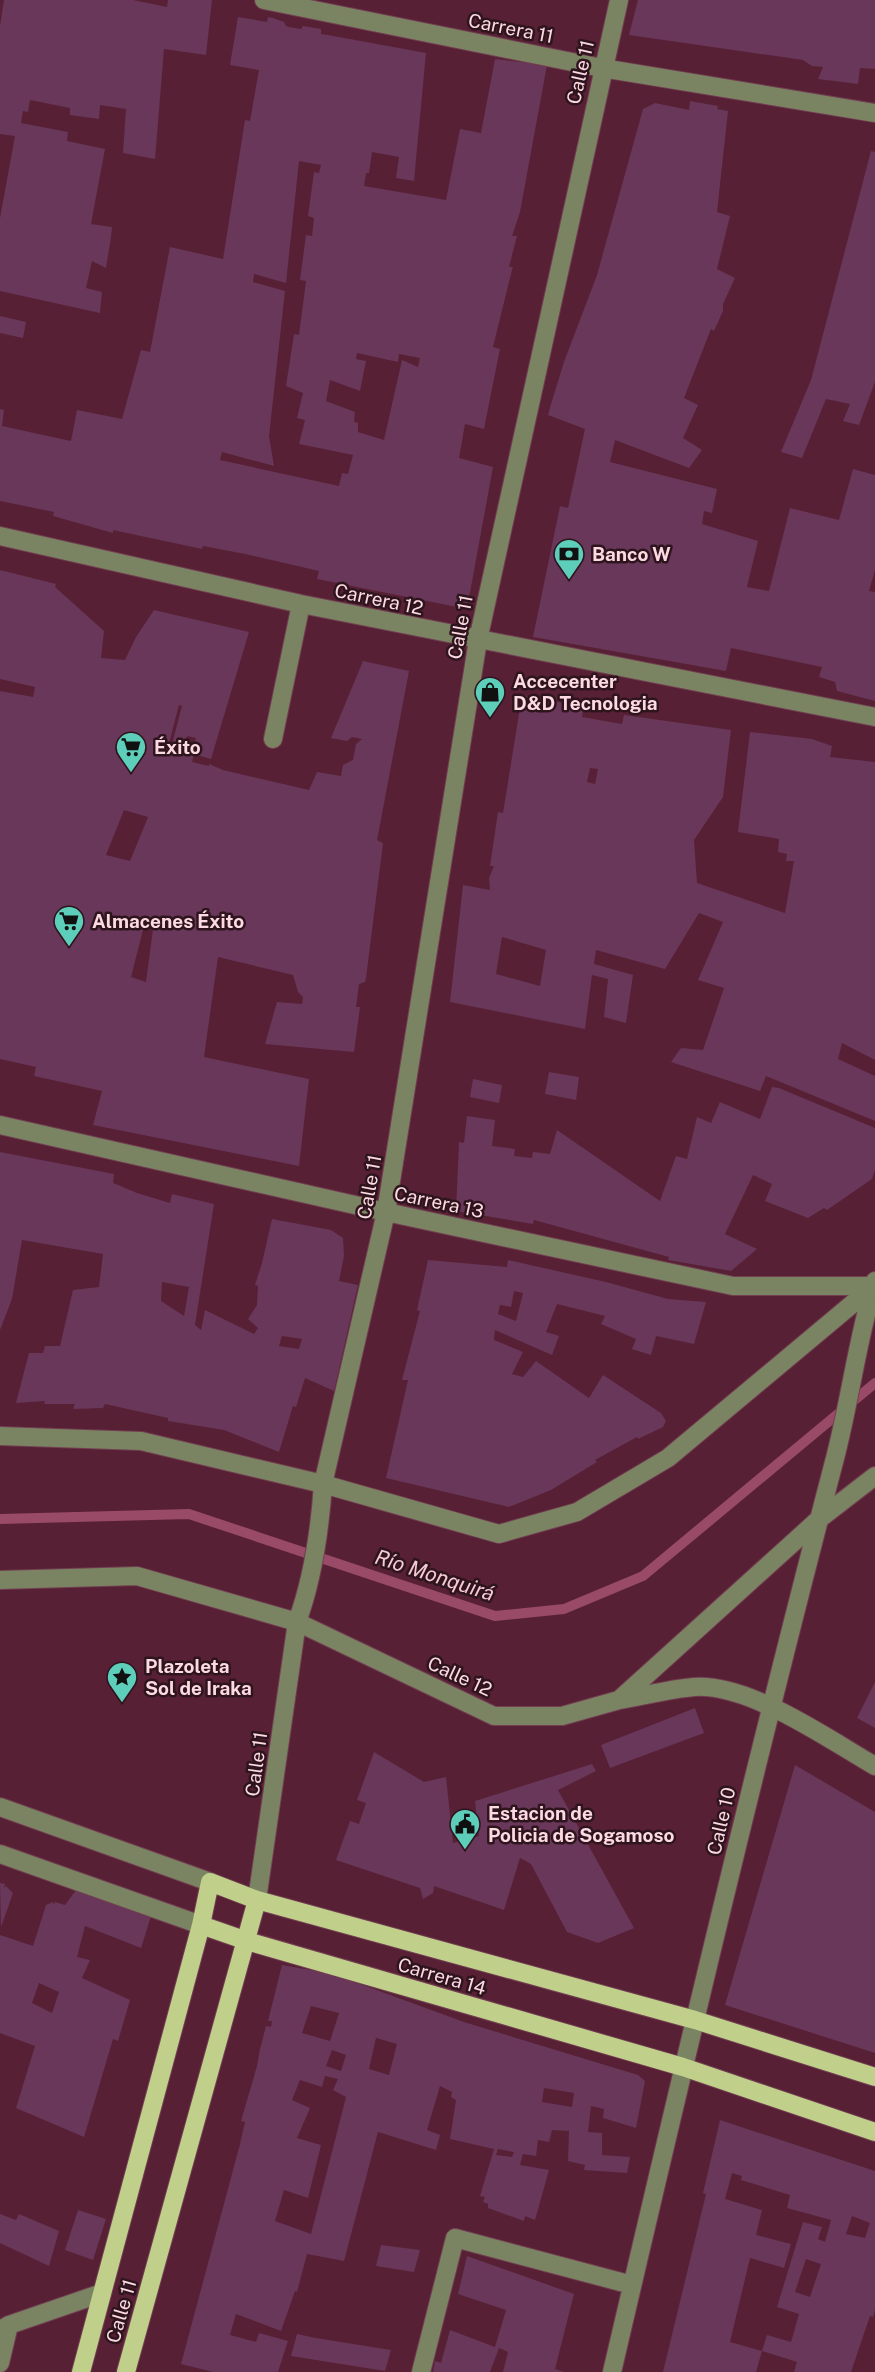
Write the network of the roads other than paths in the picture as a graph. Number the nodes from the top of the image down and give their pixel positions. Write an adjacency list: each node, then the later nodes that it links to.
1 (264, 0): 3 (street, Carrera 11)
2 (619, 0): 3 (street, Calle 11)
3 (602, 68): 4 (street, Carrera 11); 7 (street, Calle 11)
4 (875, 113)
5 (0, 536): 6 (street, Carrera 12)
6 (301, 604): 7 (street, Carrera 12); 9 (street)
7 (478, 640): 8 (street, Carrera 12); 11 (street, Calle 11)
8 (875, 717)
9 (273, 739)
10 (0, 1125): 11 (street, Carrera 13)
11 (386, 1212): 12 (street, Carrera 13); 15 (street, Calle 11)
12 (874, 1284): 15 (street); 16 (street, Calle 10)
13 (0, 1436): 15 (street)
14 (875, 1476): 16 (street, Calle 12)
15 (323, 1484): 18 (street, Calle 11)
16 (818, 1520): 19 (street, Calle 12); 20 (street, Calle 10)
17 (0, 1580): 18 (street, Calle 12)
18 (300, 1614): 19 (street, Calle 12); 25 (street, Calle 11)
19 (619, 1700): 20 (street)
20 (770, 1707): 21 (street); 28 (street, Calle 10)
21 (875, 1766)
22 (0, 1807): 24 (street, Carrera 14)
23 (0, 1854): 26 (street, Carrera 14)
24 (210, 1882): 25 (main road, Carrera 14); 26 (main road, Calle 11)
25 (257, 1900): 27 (main road, Calle 11); 28 (main road, Carrera 14)
26 (201, 1925): 27 (main road, Carrera 14); 33 (main road, Calle 11)
27 (247, 1941): 29 (main road, Carrera 14); 37 (main road, Calle 11)
28 (695, 2020): 29 (street, Calle 10); 30 (main road, Carrera 14)
29 (683, 2067): 31 (main road, Carrera 14); 32 (street, Calle 10)
30 (875, 2077)
31 (875, 2132)
32 (632, 2285): 38 (street); 39 (street, Calle 10)
33 (102, 2293): 34 (street); 36 (main road, Calle 11)
34 (5, 2327): 35 (street)
35 (0, 2363)
36 (81, 2372)
37 (126, 2372)
38 (421, 2372)
39 (612, 2372)

